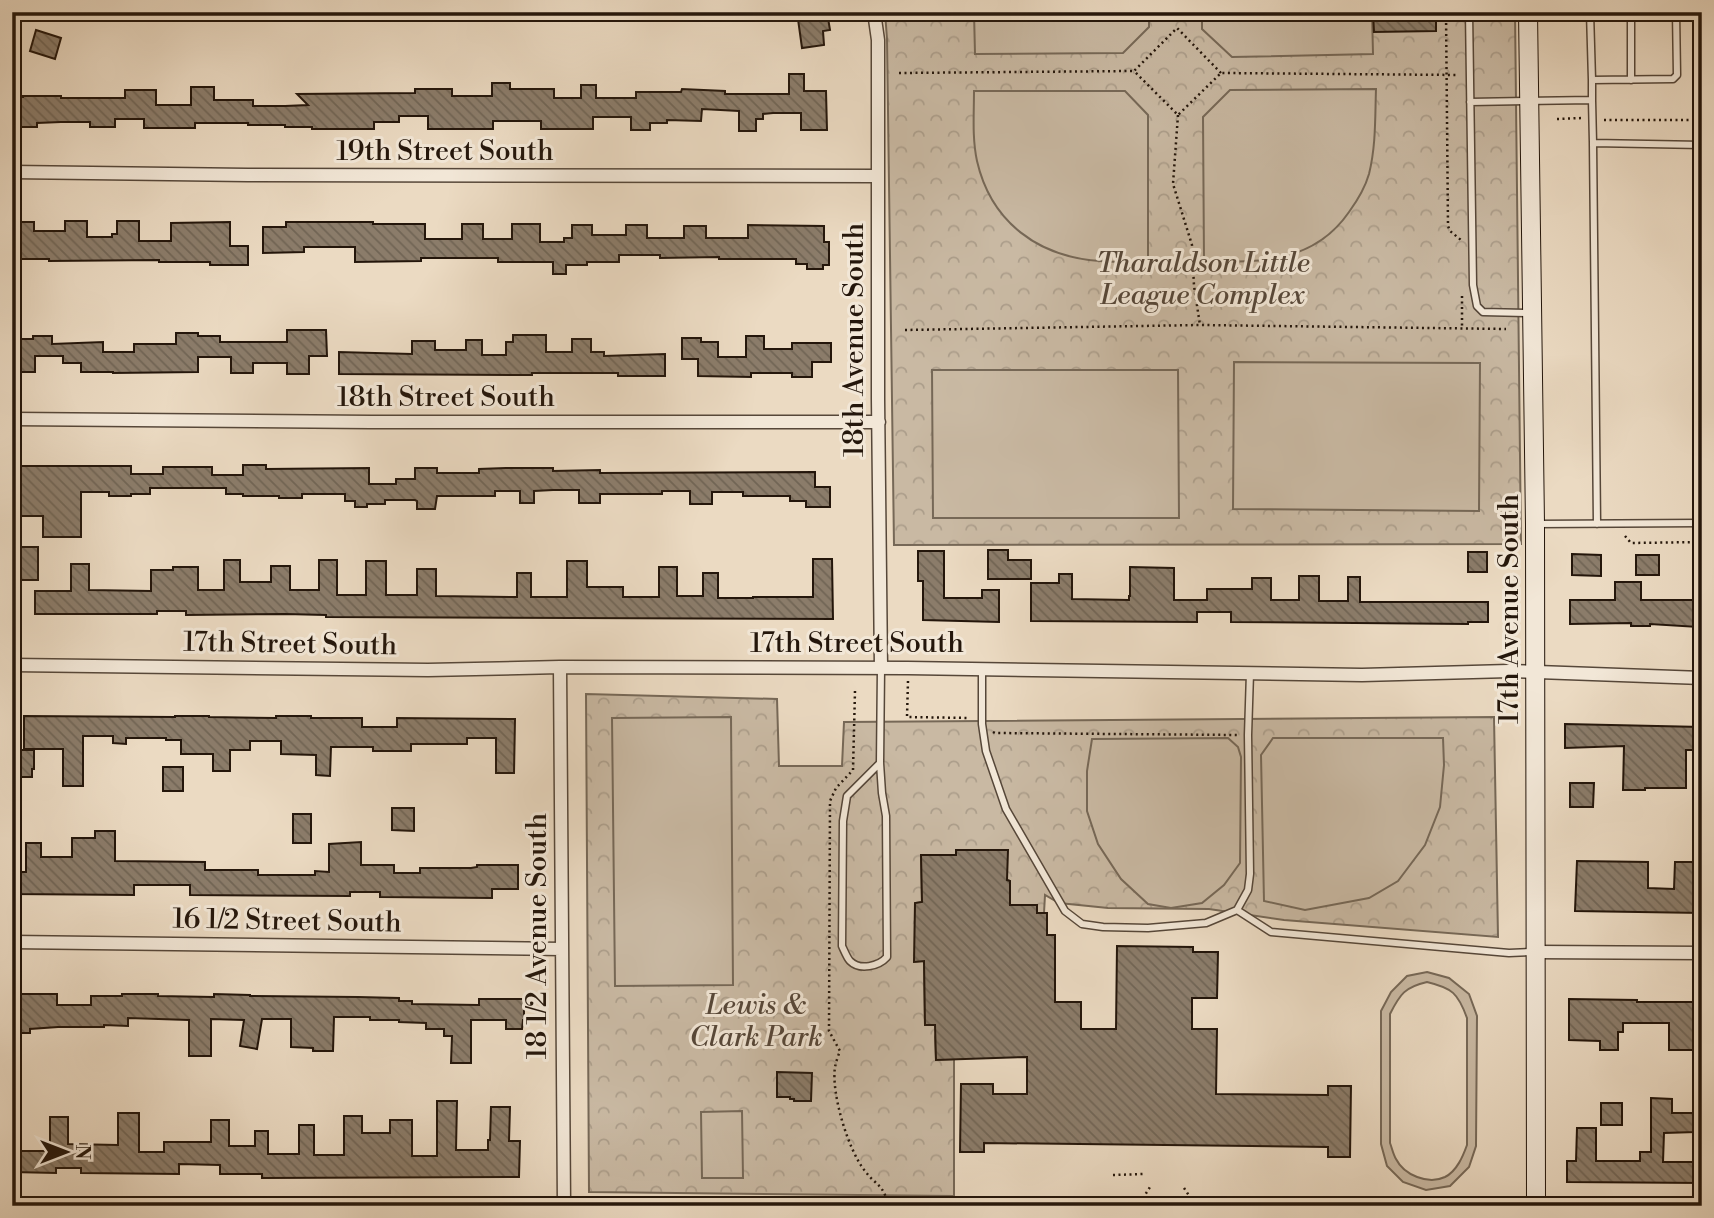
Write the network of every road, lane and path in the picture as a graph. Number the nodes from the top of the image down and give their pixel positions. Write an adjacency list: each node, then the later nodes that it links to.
1 (874, 12): 25 (street, 18th Avenue South)
2 (1446, 12): 11 (path)
3 (1469, 12): 12 (lane)
4 (1528, 12): 16 (street, 17th Avenue South)
5 (1590, 12): 13 (lane)
6 (1630, 12): 14 (lane)
7 (1676, 12): 14 (lane)
8 (1134, 71): 9 (path); 10 (path); 18 (path)
9 (898, 73)
10 (1221, 73): 11 (path); 18 (path)
11 (1446, 75): 12 (path); 26 (path)
12 (1470, 75): 17 (lane)
13 (1592, 80): 14 (lane); 15 (lane)
14 (1631, 80)
15 (1592, 100): 16 (lane); 20 (lane)
16 (1528, 101): 17 (lane); 28 (street, 17th Avenue South)
17 (1470, 102): 28 (lane)
18 (1178, 115): 29 (path)
19 (1557, 119): 20 (path)
20 (1592, 119): 21 (path); 22 (lane)
21 (1702, 120)
22 (1593, 144): 23 (lane); 37 (lane)
23 (1702, 145)
24 (12, 172): 25 (street, 19th Street South)
25 (877, 176): 34 (street, 18th Avenue South)
26 (1461, 240)
27 (1462, 290): 30 (path)
28 (1532, 313): 36 (street, 17th Avenue South)
29 (1200, 326): 30 (path); 32 (path)
30 (1462, 328): 31 (path)
31 (1506, 329)
32 (905, 330)
33 (12, 419): 34 (street, 18th Street South)
34 (879, 422): 42 (street, 18th Avenue South)
35 (1702, 523): 37 (lane)
36 (1535, 524): 37 (lane); 44 (street, 17th Avenue South)
37 (1597, 524)
38 (1620, 531): 39 (path)
39 (1702, 542)
40 (12, 665): 41 (street, 17th Street South)
41 (560, 667): 42 (street, 17th Street South); 53 (street, 18 1/2 Avenue South)
42 (881, 668): 43 (street, 17th Street South); 50 (lane)
43 (982, 668): 45 (street, 17th Street South); 48 (lane)
44 (1536, 671): 45 (street, 17th Street South); 46 (street, 17th Street South); 54 (street, 17th Avenue South)
45 (1250, 673): 49 (lane)
46 (1702, 678)
47 (908, 680): 48 (path)
48 (982, 724): 49 (path); 51 (lane)
49 (1248, 735): 51 (lane)
50 (880, 763): 50 (lane)
51 (1237, 910): 54 (lane)
52 (12, 943): 53 (street, 16 1/2 Street South)
53 (562, 949): 62 (street, 18 1/2 Avenue South)
54 (1536, 952): 55 (street); 63 (street, 17th Avenue South)
55 (1702, 953)
56 (1144, 1174): 57 (path)
57 (1112, 1175)
58 (1150, 1187): 60 (path)
59 (1184, 1188): 61 (path)
60 (1140, 1203)
61 (1195, 1203)
62 (564, 1206)
63 (1536, 1206)

